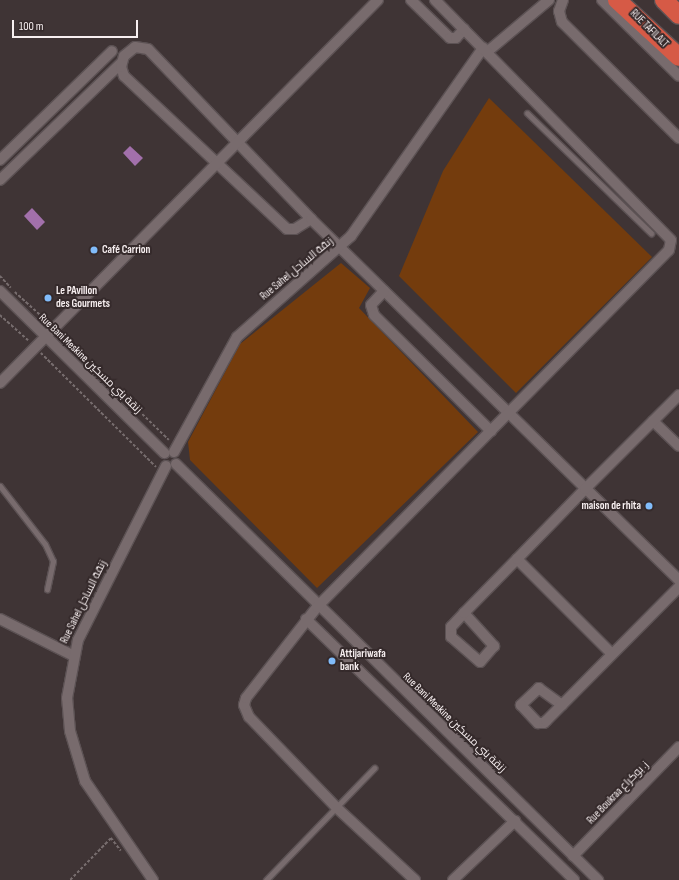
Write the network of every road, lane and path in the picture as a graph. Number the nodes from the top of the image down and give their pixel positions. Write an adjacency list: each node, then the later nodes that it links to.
1 (378, 0): 20 (street)
2 (411, 0): 11 (street)
3 (435, 0): 11 (street)
4 (549, 0): 13 (street, Rue Sahel زنقة الساحل)
5 (563, 0): 19 (street)
6 (602, 0): 17 (street, RUE TAFILALT)
7 (617, 0): 15 (highway)
8 (634, 0): 12 (highway)
9 (664, 0): 10 (highway)
10 (679, 15)
11 (464, 29): 13 (street)
12 (679, 45)
13 (485, 50): 21 (street); 28 (street, Rue Sahel زنقة الساحل)
14 (112, 51): 22 (street)
15 (679, 57)
16 (121, 63): 20 (street); 24 (street); 25 (street)
17 (679, 76)
18 (527, 113): 23 (lane)
19 (679, 138)
20 (240, 142): 24 (street); 26 (street)
21 (588, 153): 23 (lane); 38 (street)
22 (0, 160)
23 (579, 162): 27 (lane)
24 (217, 165): 26 (street); 33 (street)
25 (0, 180)
26 (311, 219): 28 (street)
27 (651, 233)
28 (341, 248): 31 (street); 42 (street, Rue Sahel زنقة الساحل)
29 (0, 276): 33 (path)
30 (0, 291): 34 (street, Rue Bani Meskine زنقة بني مسكين)
31 (384, 291): 38 (street); 40 (street)
32 (0, 315): 35 (path)
33 (54, 328): 34 (street); 42 (path)
34 (45, 338): 35 (street); 42 (street, Rue Bani Meskine زنقة بني مسكين)
35 (36, 347): 36 (street); 43 (path)
36 (0, 383)
37 (679, 395): 39 (street)
38 (510, 413): 40 (street); 45 (street)
39 (653, 421): 41 (street); 45 (street)
40 (491, 431): 50 (street)
41 (679, 446)
42 (172, 450): 43 (street); 43 (street)
43 (168, 467): 50 (street, Rue Bani Meskine زنقة بني مسكين); 55 (street, Rue Sahel زنقة الساحل)
44 (0, 486): 49 (lane)
45 (585, 489): 46 (street); 47 (street)
46 (518, 559): 51 (street); 54 (street)
47 (679, 580)
48 (679, 587): 54 (street)
49 (47, 589)
50 (317, 607): 53 (street); 62 (street, Rue Bani Meskine زنقة بني مسكين)
51 (464, 613): 51 (street)
52 (0, 619): 55 (street)
53 (306, 619): 59 (street); 60 (street)
54 (612, 654): 56 (street)
55 (72, 655): 61 (street, Rue Sahel زنقة الساحل)
56 (562, 705)
57 (679, 747): 62 (street, Rue Boukraa ز. بوكراع)
58 (374, 768): 59 (lane)
59 (337, 808): 65 (lane); 66 (street)
60 (515, 821): 67 (street); 68 (street)
61 (117, 832): 63 (path); 64 (street, Rue Sahel زنقة الساحل)
62 (573, 856): 69 (street, Rue Bani Meskine زنقة بني مسكين)
63 (70, 880)
64 (153, 880)
65 (266, 880)
66 (415, 880)
67 (453, 880)
68 (574, 880)
69 (598, 880)

